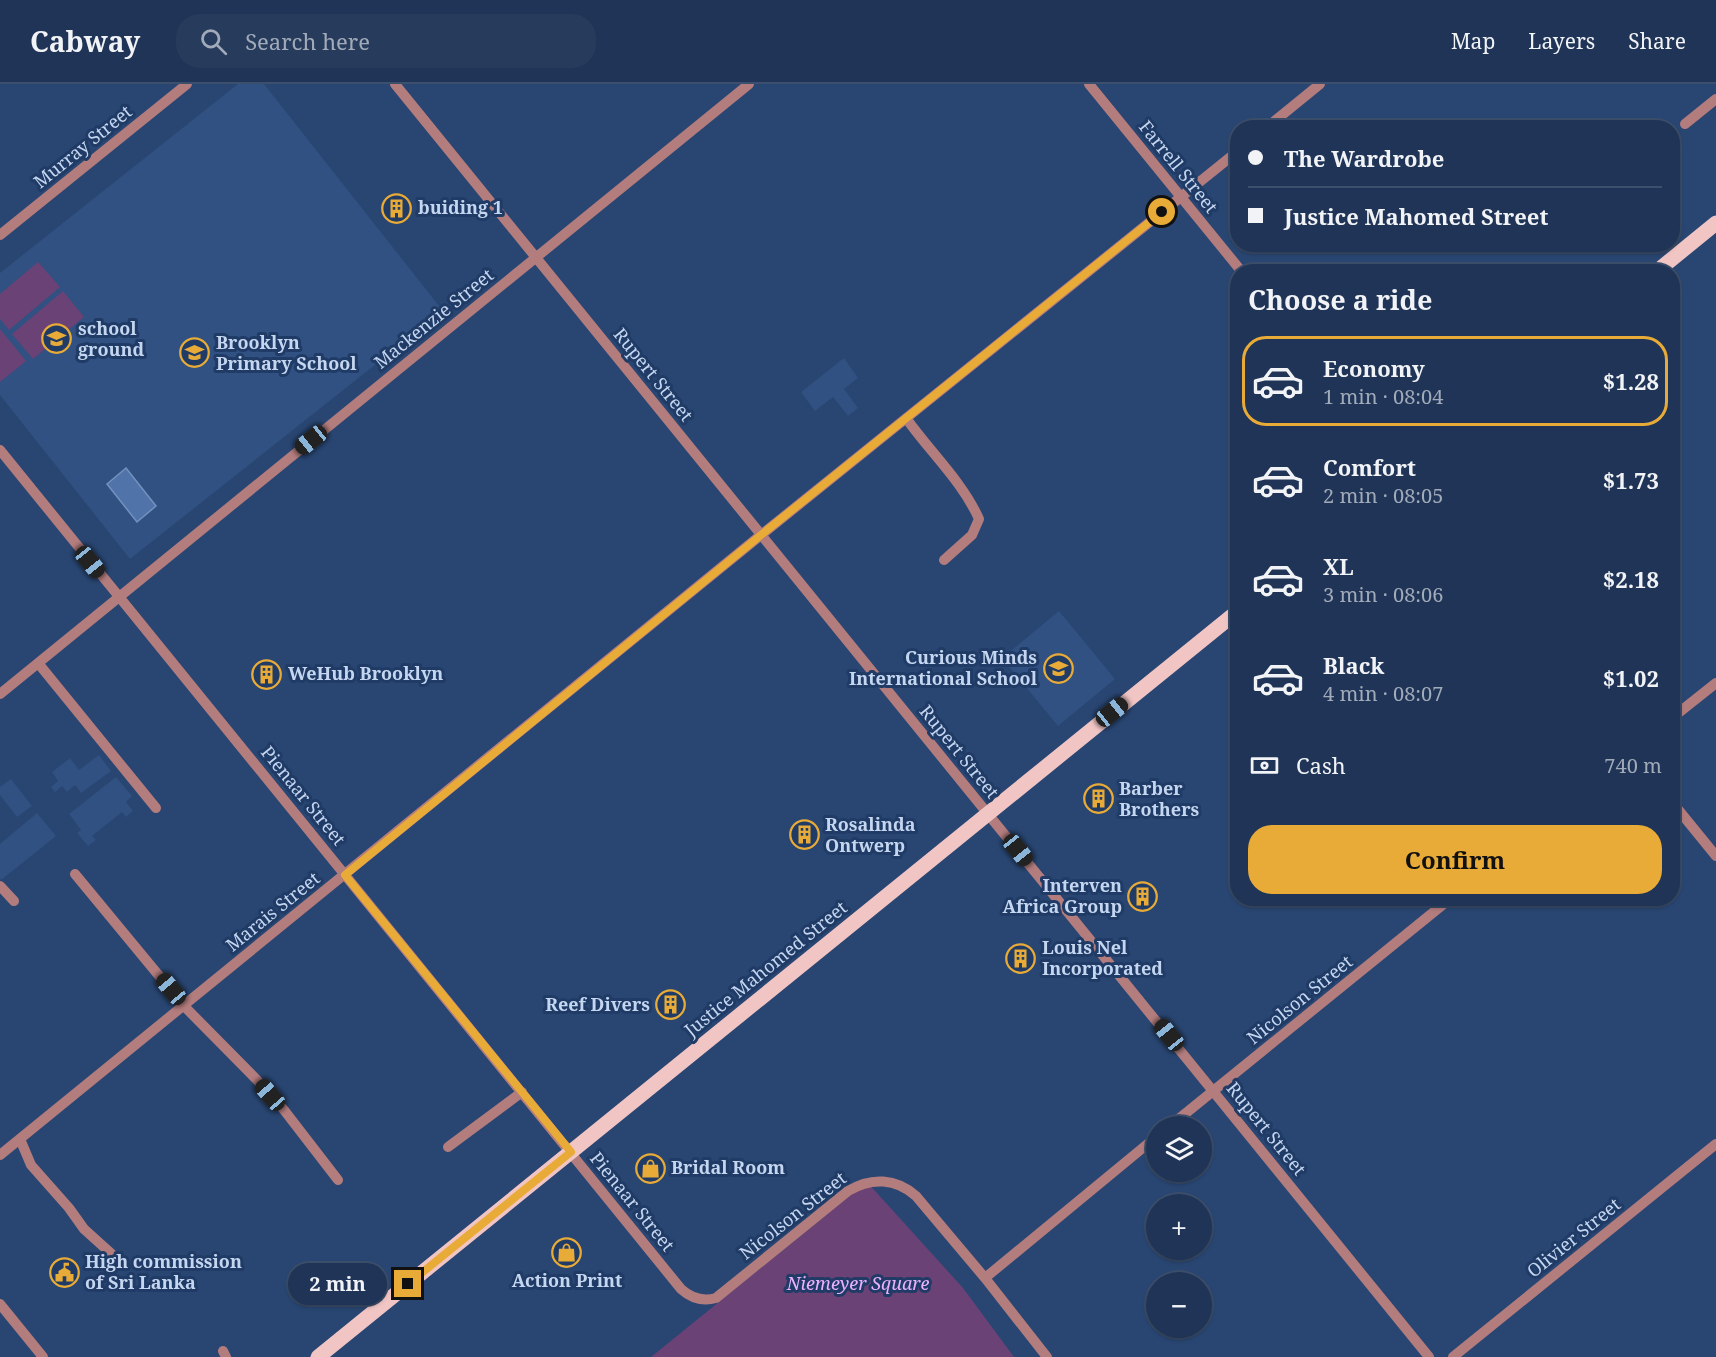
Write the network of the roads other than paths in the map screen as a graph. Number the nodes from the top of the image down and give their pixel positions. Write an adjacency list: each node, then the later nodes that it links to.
1 (187, 84): 12 (street, Murray Street)
2 (395, 84): 13 (street, Rupert Street)
3 (749, 84): 13 (street, Mackenzie Street)
4 (1089, 84): 10 (street, Farrell Street)
5 (1320, 84): 7 (street)
6 (1716, 99): 8 (street)
7 (1276, 120)
8 (1685, 124)
9 (1230, 157): 10 (street, Marais Street)
10 (1181, 197): 14 (street, Farrell Street); 16 (street, Marais Street)
11 (1716, 223): 15 (main road)
12 (0, 235)
13 (536, 257): 18 (street, Rupert Street); 20 (street, Mackenzie Street)
14 (1235, 264)
15 (1666, 264)
16 (906, 418): 18 (street, Marais Street); 19 (street)
17 (0, 450): 20 (street, Pienaar Street)
18 (761, 535): 28 (street, Rupert Street); 31 (street, Marais Street)
19 (944, 560)
20 (119, 597): 22 (street, Mackenzie Street); 31 (street, Pienaar Street)
21 (1230, 617): 28 (main road, Justice Mahomed Street)
22 (38, 663): 24 (street, Mackenzie Street); 26 (street)
23 (1716, 683): 25 (street)
24 (0, 694)
25 (1680, 712)
26 (156, 808)
27 (1680, 812): 29 (street)
28 (988, 813): 36 (street, Rupert Street); 43 (main road, Justice Mahomed Street)
29 (1716, 856)
30 (75, 874): 35 (street)
31 (345, 875): 35 (street, Marais Street); 37 (street, Pienaar Street)
32 (0, 886): 33 (street)
33 (14, 901)
34 (1441, 906): 36 (street, Nicolson Street)
35 (184, 1006): 39 (street, Marais Street); 45 (street)
36 (1214, 1091): 38 (street, Nicolson Street); 53 (street, Rupert Street)
37 (522, 1092): 42 (street); 43 (street, Pienaar Street)
38 (1183, 1116)
39 (20, 1139): 44 (street, Marais Street); 46 (street)
40 (1716, 1144): 54 (street, Olivier Street)
41 (1146, 1145): 47 (street)
42 (448, 1147)
43 (571, 1152): 48 (street, Pienaar Street); 51 (main road, Justice Mahomed Street)
44 (0, 1155)
45 (338, 1180)
46 (115, 1257)
47 (985, 1278): 48 (street, Nicolson Street); 52 (street, Nicolson Street)
48 (696, 1299)
49 (0, 1304): 50 (street)
50 (44, 1357)
51 (318, 1357)
52 (1047, 1357)
53 (1429, 1357)
54 (1453, 1357)

